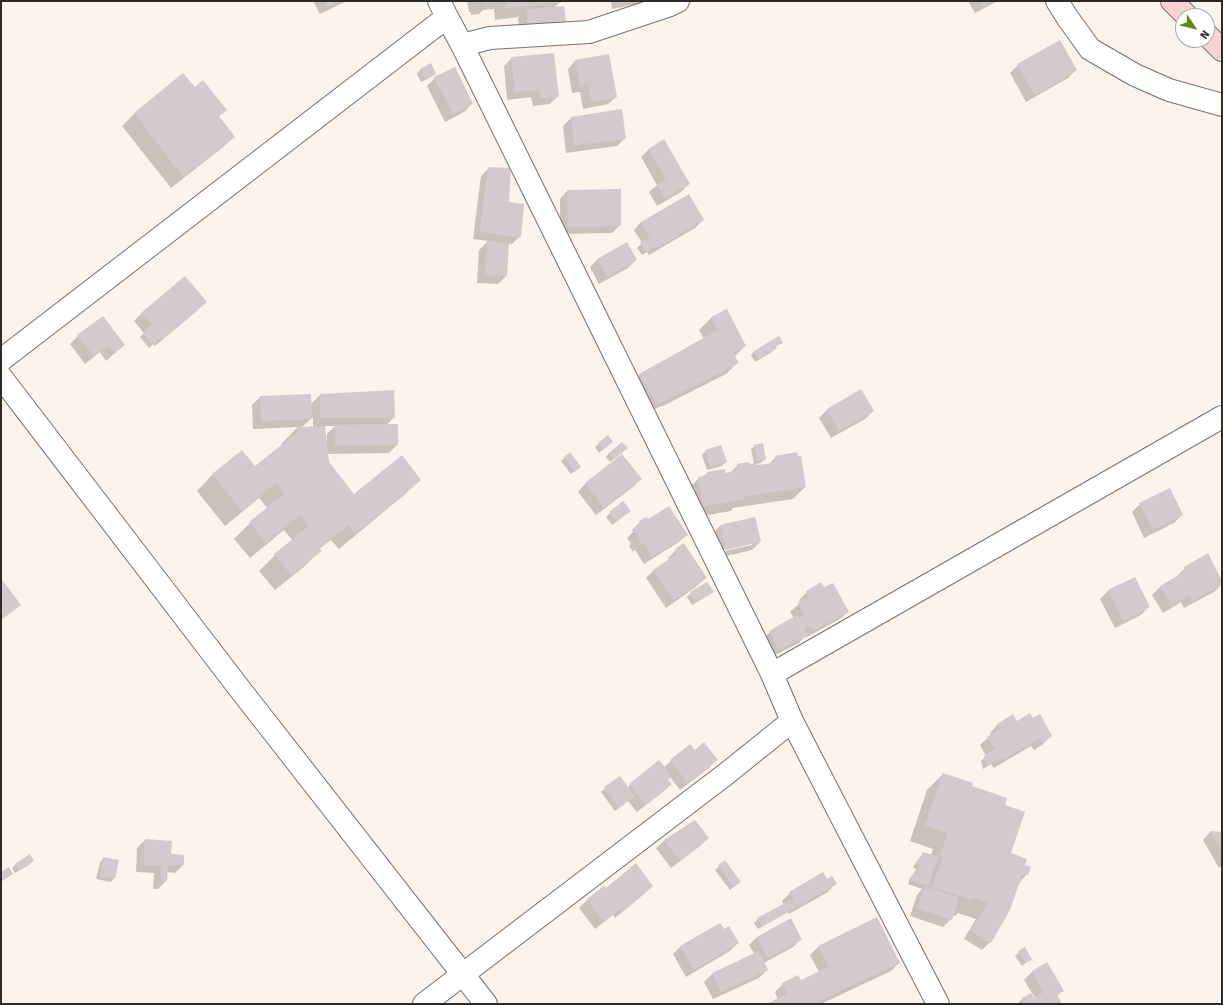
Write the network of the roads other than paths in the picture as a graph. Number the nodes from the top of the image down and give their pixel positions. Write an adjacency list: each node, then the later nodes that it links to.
1 (678, 1): 4 (street)
2 (1057, 1): 5 (street)
3 (443, 9): 4 (street); 6 (street)
4 (462, 45): 9 (street)
5 (1222, 105)
6 (1, 360)
7 (1, 378): 11 (street)
8 (1222, 417): 9 (street)
9 (772, 674): 10 (street)
10 (792, 721): 11 (street); 14 (street)
11 (463, 974): 12 (street); 13 (street)
12 (424, 1004)
13 (486, 1004)
14 (938, 1004)

